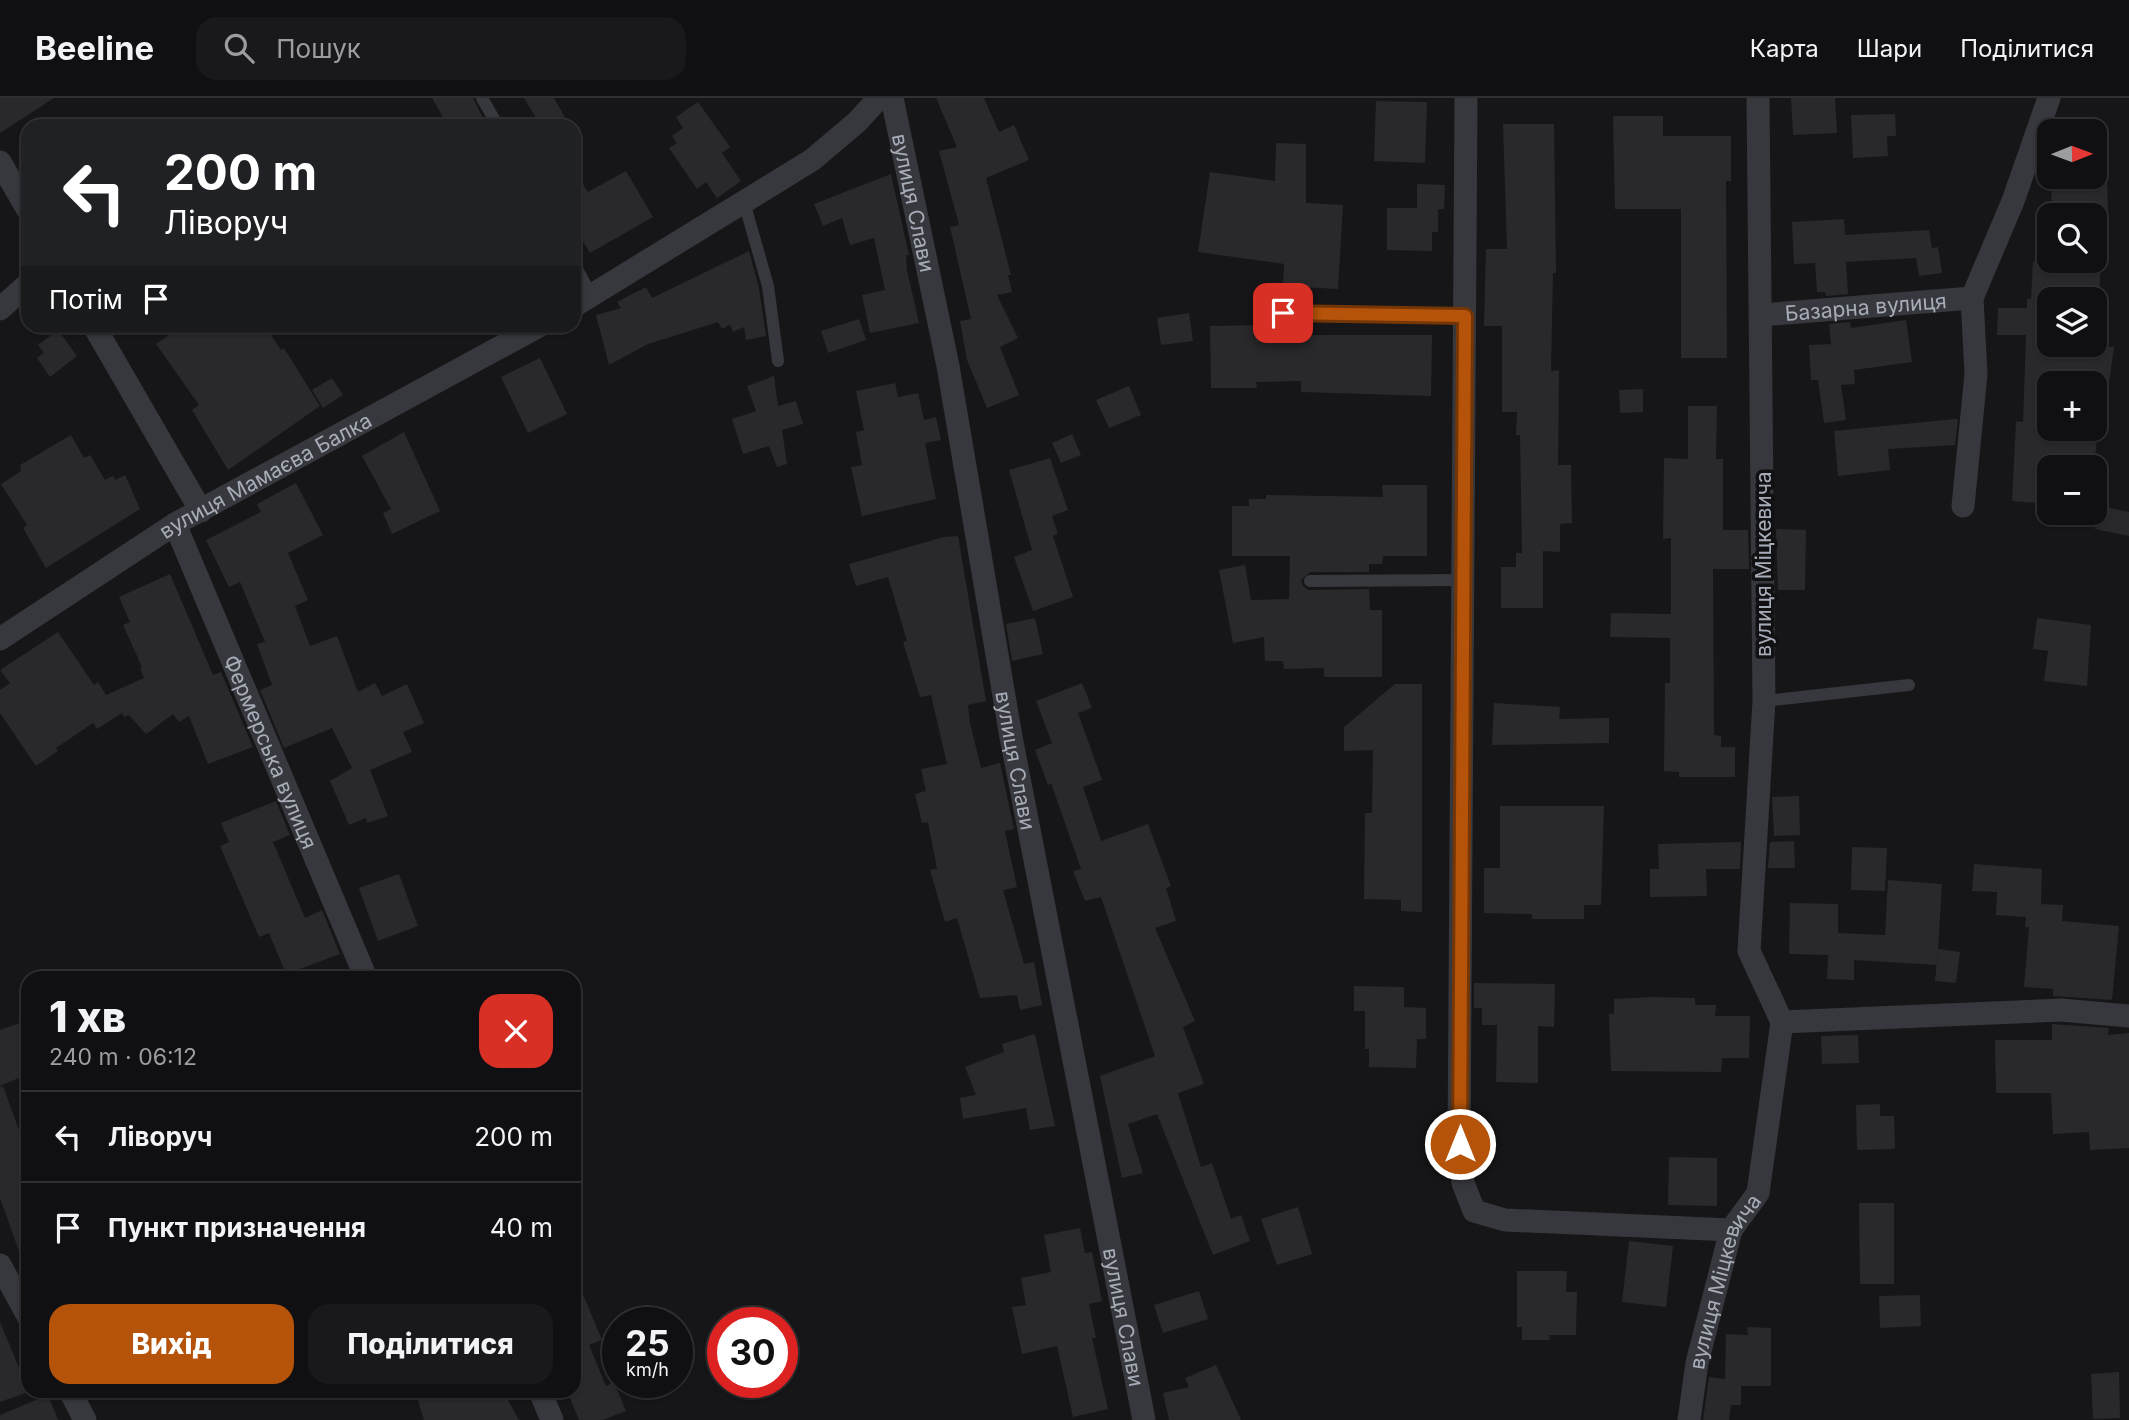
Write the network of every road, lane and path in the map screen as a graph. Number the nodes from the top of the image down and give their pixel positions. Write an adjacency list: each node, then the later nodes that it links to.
1 (482, 98): 7 (lane)
2 (879, 98): 10 (street)
3 (892, 98): 39 (street, вулиця Слави)
4 (1466, 98): 17 (street)
5 (1758, 98): 16 (street, вулиця Міцкевича)
6 (2049, 98): 12 (street, Базарна вулиця)
7 (494, 119)
8 (0, 162): 9 (street)
9 (21, 198)
10 (744, 202): 13 (street); 20 (lane)
11 (21, 291): 14 (street)
12 (1972, 298): 16 (street, Базарна вулиця); 21 (street, Базарна вулиця)
13 (583, 301)
14 (0, 309)
15 (1283, 313): 17 (lane)
16 (1761, 315): 28 (street, вулиця Міцкевича)
17 (1465, 316): 24 (street)
18 (98, 333): 22 (street)
19 (526, 333): 22 (street, вулиця Мамаєва Балка)
20 (778, 361)
21 (1963, 506)
22 (201, 511): 23 (street, вулиця Мамаєва Балка)
23 (175, 524): 26 (street, вулиця Мамаєва Балка); 29 (street, Фермерська вулиця)
24 (1465, 580): 25 (lane); 32 (street)
25 (1310, 581)
26 (0, 639)
27 (1909, 685): 28 (lane)
28 (1764, 701): 31 (street, вулиця Міцкевича)
29 (363, 971)
30 (2129, 1016): 31 (street)
31 (1782, 1022): 32 (street, вулиця Міцкевича)
32 (1731, 1230): 40 (street, вулиця Міцкевича)
33 (0, 1265): 34 (street)
34 (21, 1303)
35 (74, 1398): 37 (street)
36 (543, 1398): 38 (street)
37 (85, 1420)
38 (552, 1420)
39 (1144, 1420)
40 (1689, 1420)

